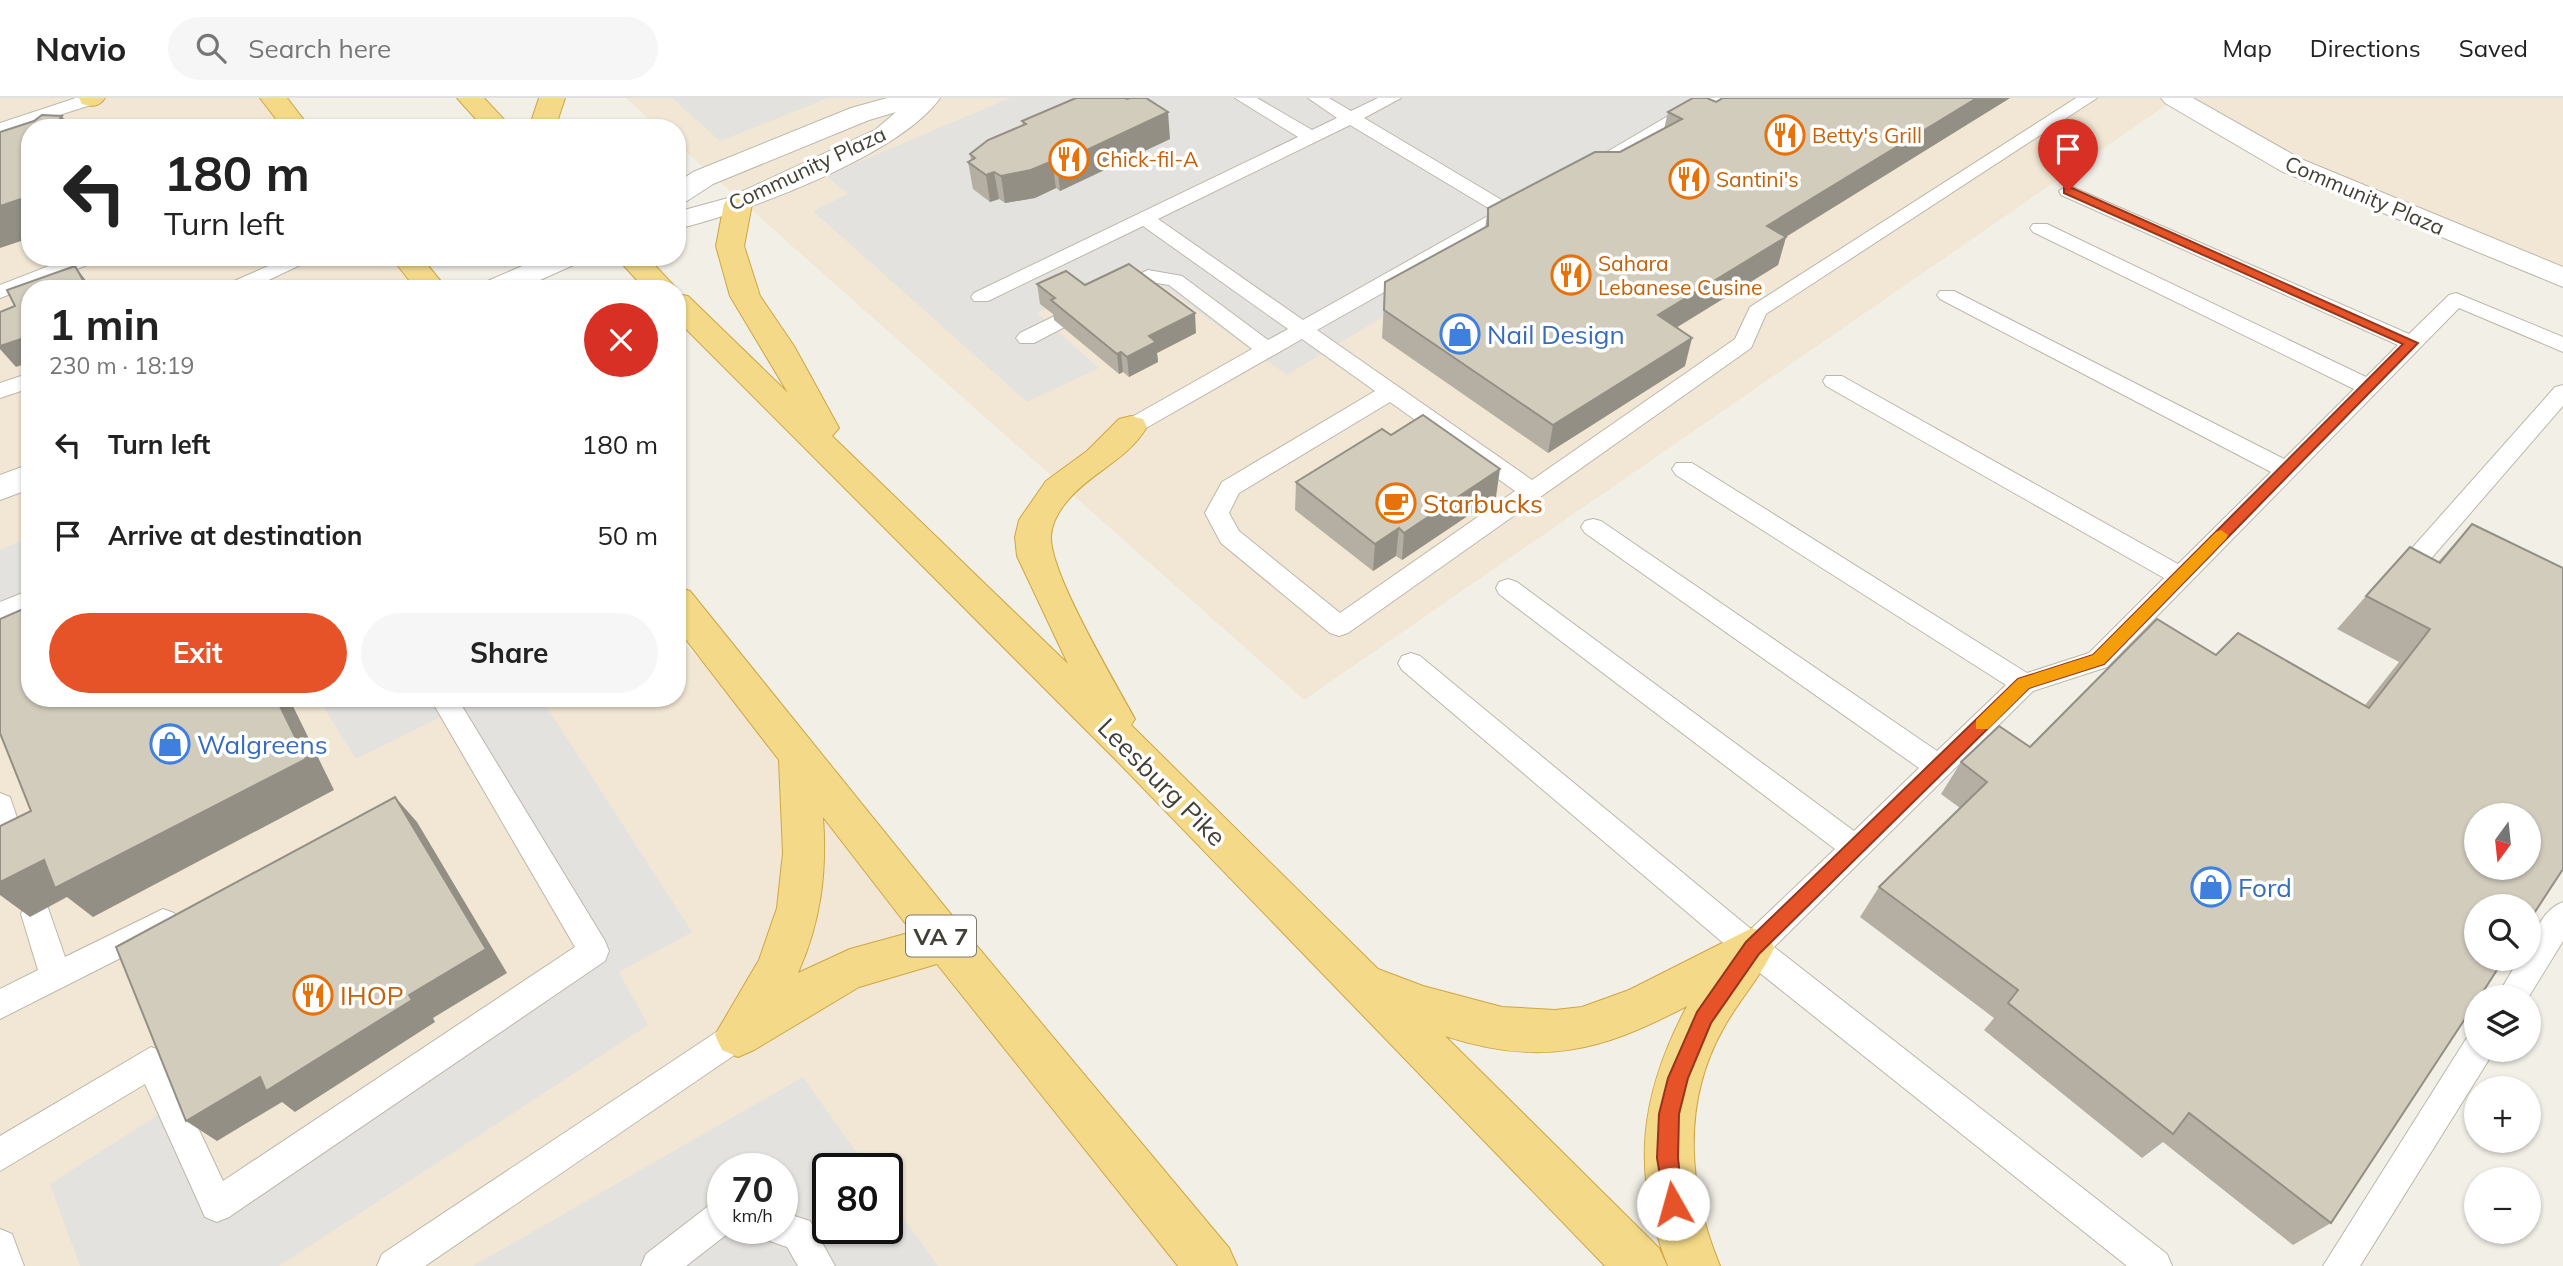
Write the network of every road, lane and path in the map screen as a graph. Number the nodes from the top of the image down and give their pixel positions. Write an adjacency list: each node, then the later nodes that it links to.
1 (21, 98): 14 (lane)
2 (91, 98): 14 (lane)
3 (273, 98): 17 (highway)
4 (470, 98): 18 (highway)
5 (552, 98): 19 (highway)
6 (915, 98): 24 (street, Community Plaza)
7 (927, 98): 27 (street, Community Plaza)
8 (1244, 98): 22 (lane)
9 (1317, 98): 15 (lane)
10 (1392, 98): 15 (lane)
11 (1712, 98): 23 (lane)
12 (2088, 98): 65 (lane)
13 (2174, 98): 37 (street, Community Plaza)
14 (34, 118): 16 (lane)
15 (1351, 118): 22 (lane); 28 (lane)
16 (31, 119)
17 (290, 119)
18 (490, 119)
19 (545, 119)
20 (21, 122): 21 (lane)
21 (0, 129)
22 (1311, 137): 30 (lane)
23 (1569, 179)
24 (686, 189)
25 (2068, 191): 50 (lane)
26 (1534, 199): 28 (lane)
27 (738, 204): 29 (street, Community Plaza); 60 (highway)
28 (1510, 213): 48 (lane)
29 (686, 218)
30 (1144, 218): 46 (lane); 48 (lane)
31 (2040, 228): 55 (lane)
32 (67, 266): 38 (lane)
33 (286, 266): 39 (lane)
34 (413, 266): 40 (highway)
35 (547, 266): 41 (street)
36 (638, 266): 42 (highway)
37 (2563, 278)
38 (31, 280)
39 (253, 280)
40 (424, 280)
41 (515, 280)
42 (653, 280)
43 (21, 284): 44 (lane)
44 (0, 292)
45 (1947, 295): 62 (lane)
46 (981, 297)
47 (686, 312): 60 (highway, Leesburg Pike)
48 (1303, 330): 52 (lane); 57 (lane)
49 (1027, 338): 52 (lane)
50 (2412, 343): 51 (lane); 55 (lane)
51 (2563, 345)
52 (1267, 350): 59 (lane)
53 (1834, 381): 68 (lane)
54 (21, 383): 56 (lane)
55 (2369, 387): 62 (lane)
56 (0, 391)
57 (1390, 391): 65 (lane); 65 (lane)
58 (2563, 392): 67 (lane)
59 (1131, 427): 76 (highway)
60 (843, 464): 76 (highway, Leesburg Pike)
61 (1684, 469): 74 (lane)
62 (2286, 470): 68 (lane)
63 (21, 480): 64 (street)
64 (0, 488)
65 (1533, 492)
66 (1593, 527): 78 (lane)
67 (2406, 571)
68 (2180, 576): 74 (lane)
69 (1508, 588): 80 (lane)
70 (21, 603): 71 (lane)
71 (0, 613)
72 (686, 613): 77 (highway, VA 7)
73 (1411, 663): 86 (lane)
74 (2024, 684): 78 (lane)
75 (448, 707): 93 (lane)
76 (1130, 749): 88 (highway, Leesburg Pike)
77 (799, 757): 85 (highway, VA 7); 91 (highway)
78 (1938, 767): 80 (lane)
79 (0, 805): 81 (lane)
80 (1855, 848): 86 (lane)
81 (20, 866)
82 (187, 910): 87 (lane)
83 (36, 914): 87 (lane)
84 (2563, 915): 89 (lane)
85 (946, 942): 91 (highway); 101 (highway, VA 7)
86 (1752, 948): 88 (highway); 103 (highway); 104 (lane)
87 (56, 978): 90 (lane)
88 (1357, 981): 102 (highway, Leesburg Pike)
89 (2519, 985)
90 (0, 1005)
91 (738, 1035): 98 (lane)
92 (2469, 1062): 105 (lane)
93 (0, 1155)
94 (707, 1228): 99 (lane)
95 (798, 1233): 100 (lane)
96 (0, 1246): 97 (lane)
97 (7, 1266)
98 (394, 1266)
99 (658, 1266)
100 (818, 1266)
101 (1211, 1266)
102 (1641, 1266)
103 (1695, 1266)
104 (2155, 1266)
105 (2340, 1266)

